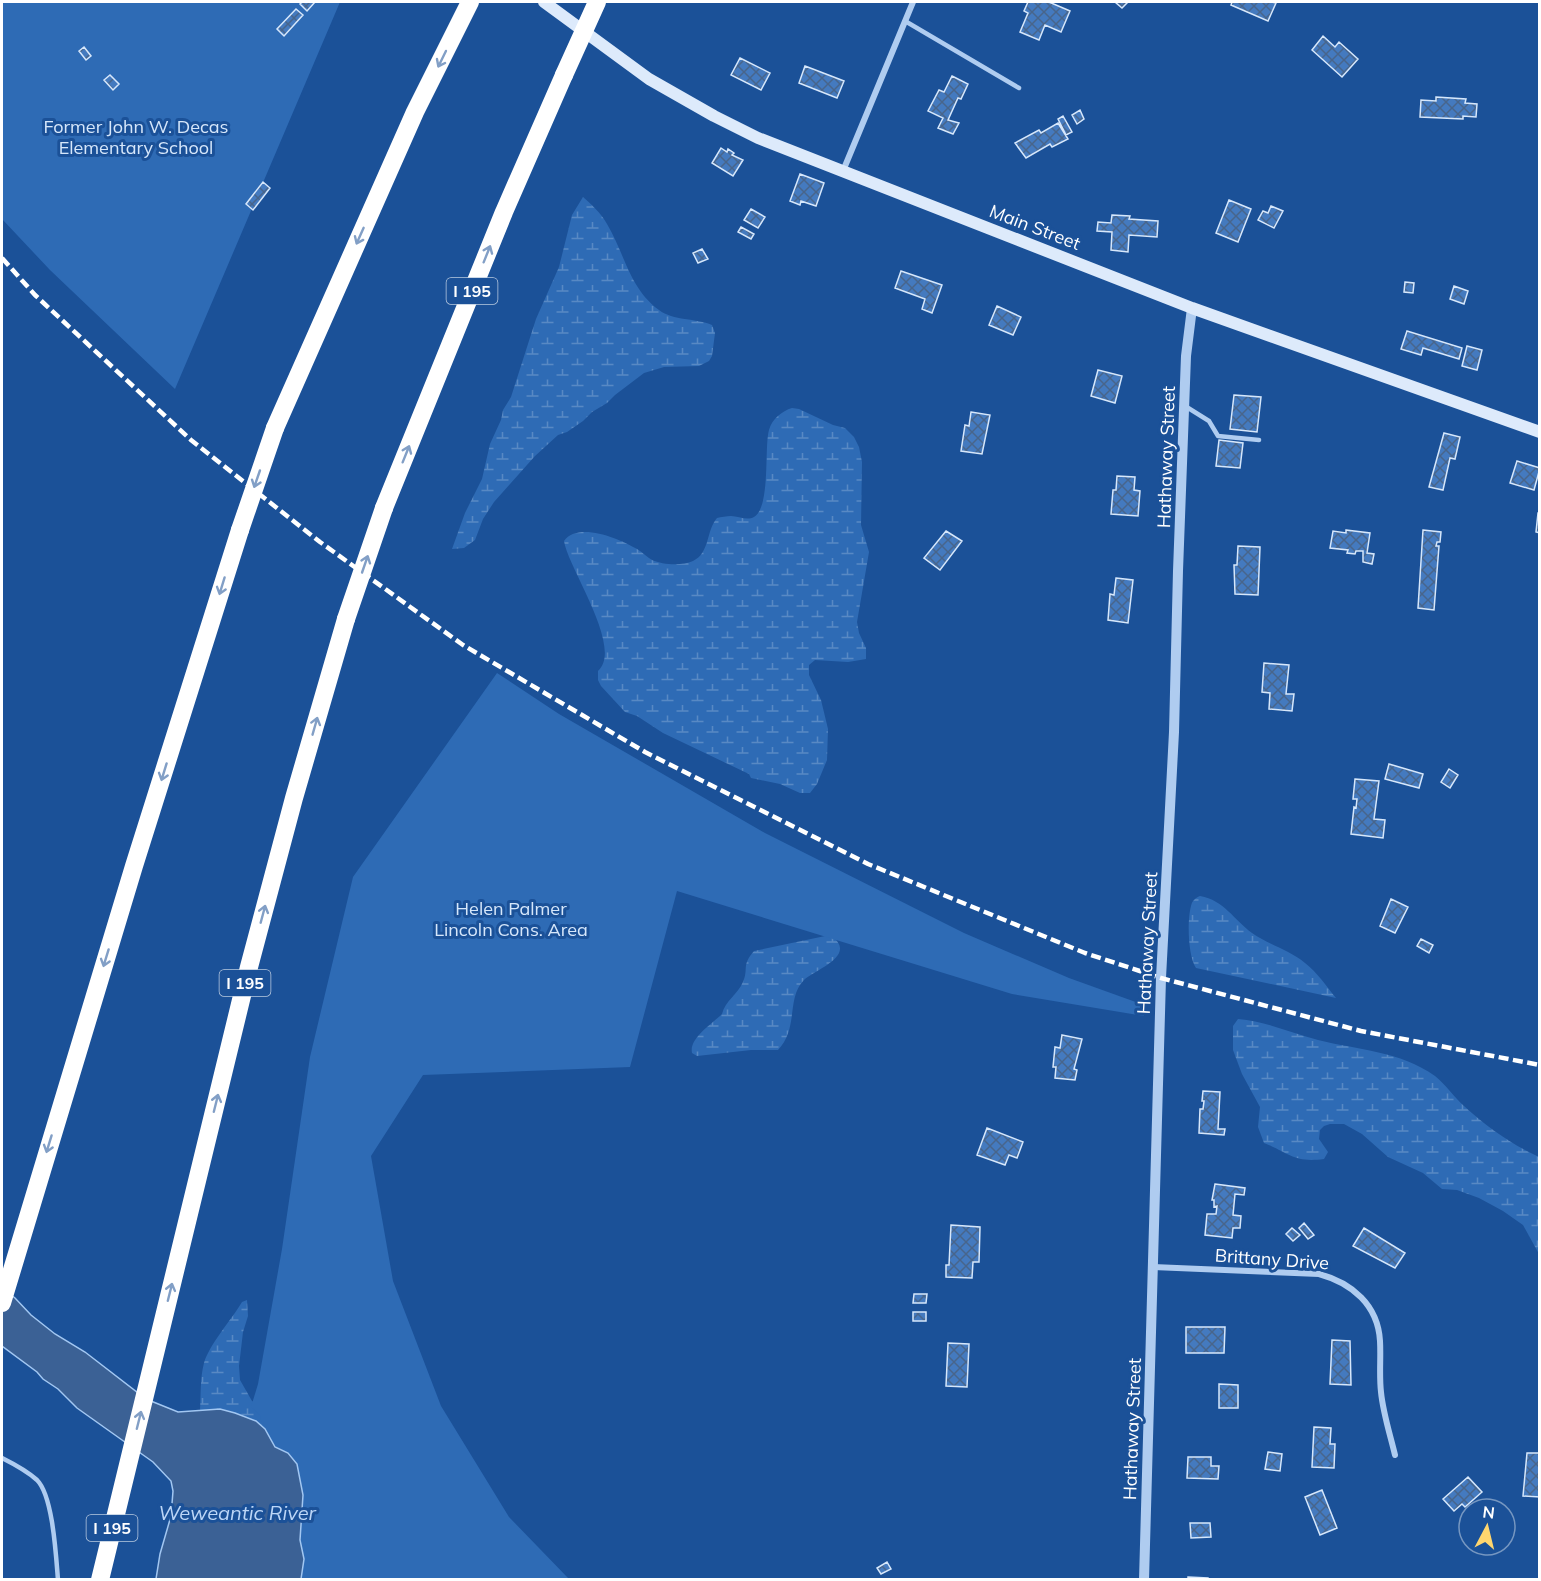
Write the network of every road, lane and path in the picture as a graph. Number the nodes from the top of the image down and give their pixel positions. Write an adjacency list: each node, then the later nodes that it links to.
1 (544, 2): 7 (main road, Main Street)
2 (597, 2): 17 (highway, I 195, one-way to 2, bridge)
3 (913, 2): 5 (street)
4 (469, 4): 13 (highway, one-way to 13, bridge)
5 (905, 21): 6 (lane); 7 (street)
6 (1019, 88)
7 (843, 171): 8 (main road, Main Street)
8 (1192, 308): 9 (street, Hathaway Street); 10 (main road, Main Street)
9 (1185, 406): 11 (lane); 12 (street, Hathaway Street)
10 (1539, 432)
11 (1259, 440)
12 (1153, 1267): 14 (street, Brittany Drive); 18 (street, Hathaway Street)
13 (2, 1303)
14 (1395, 1455)
15 (2, 1458): 16 (lane)
16 (58, 1580)
17 (100, 1580)
18 (1144, 1580)

